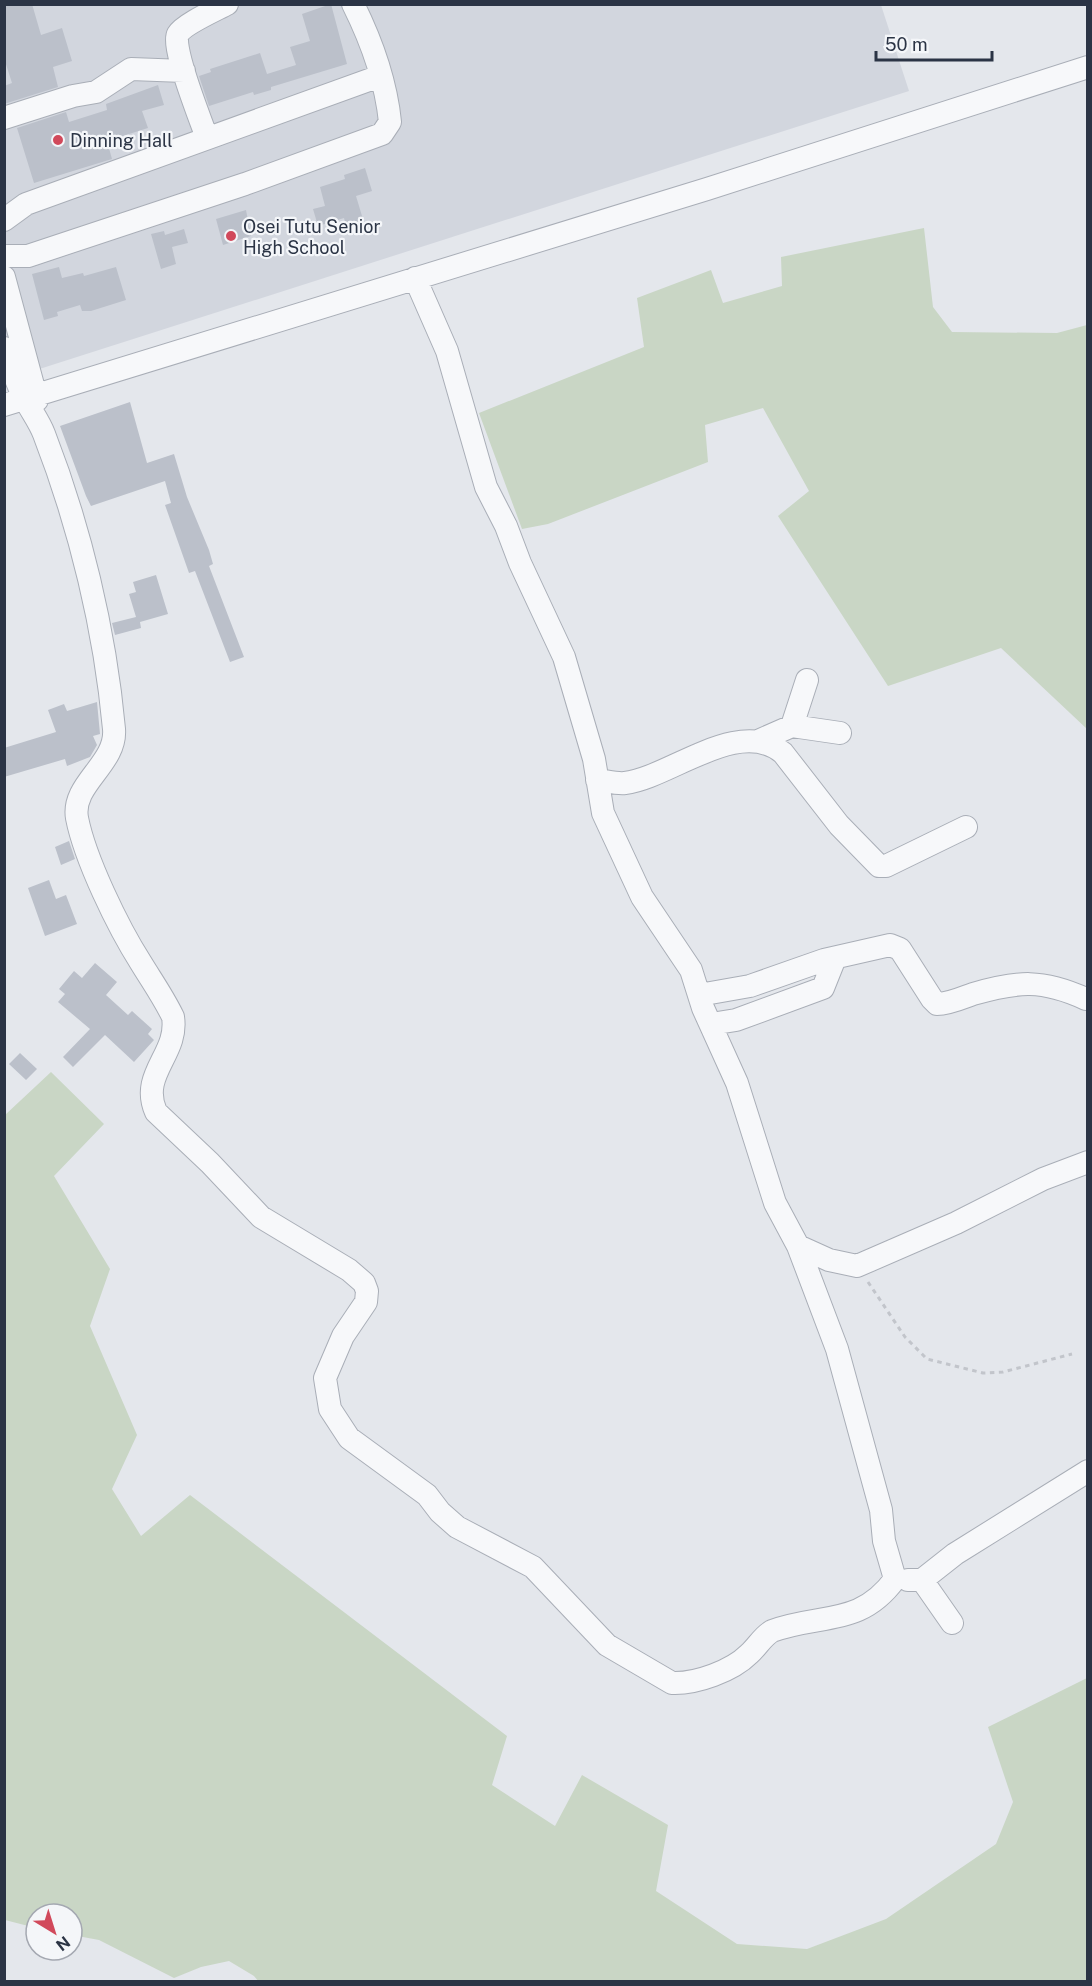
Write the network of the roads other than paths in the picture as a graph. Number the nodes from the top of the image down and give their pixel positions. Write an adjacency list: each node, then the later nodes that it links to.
1 (227, 4): 4 (street)
2 (353, 4): 5 (street)
3 (1088, 67): 12 (street)
4 (184, 72): 6 (street); 7 (street)
5 (380, 76): 7 (street); 10 (street)
6 (4, 118)
7 (207, 138): 8 (street)
8 (4, 220)
9 (4, 240): 10 (street)
10 (4, 255)
11 (4, 277): 14 (street)
12 (415, 278): 14 (street); 19 (street)
13 (4, 348): 14 (street)
14 (26, 404): 28 (street)
15 (807, 680): 16 (street)
16 (792, 726): 17 (street); 18 (street)
17 (840, 734)
18 (758, 741): 19 (street); 20 (street)
19 (597, 780): 22 (street)
20 (966, 827)
21 (835, 958): 22 (street); 23 (street); 24 (street)
22 (699, 995): 24 (street)
23 (1086, 999)
24 (711, 1024): 26 (street)
25 (1088, 1162): 26 (street)
26 (798, 1246): 28 (street)
27 (1088, 1471): 29 (street)
28 (895, 1579): 29 (street)
29 (922, 1580): 30 (street)
30 (952, 1623)

